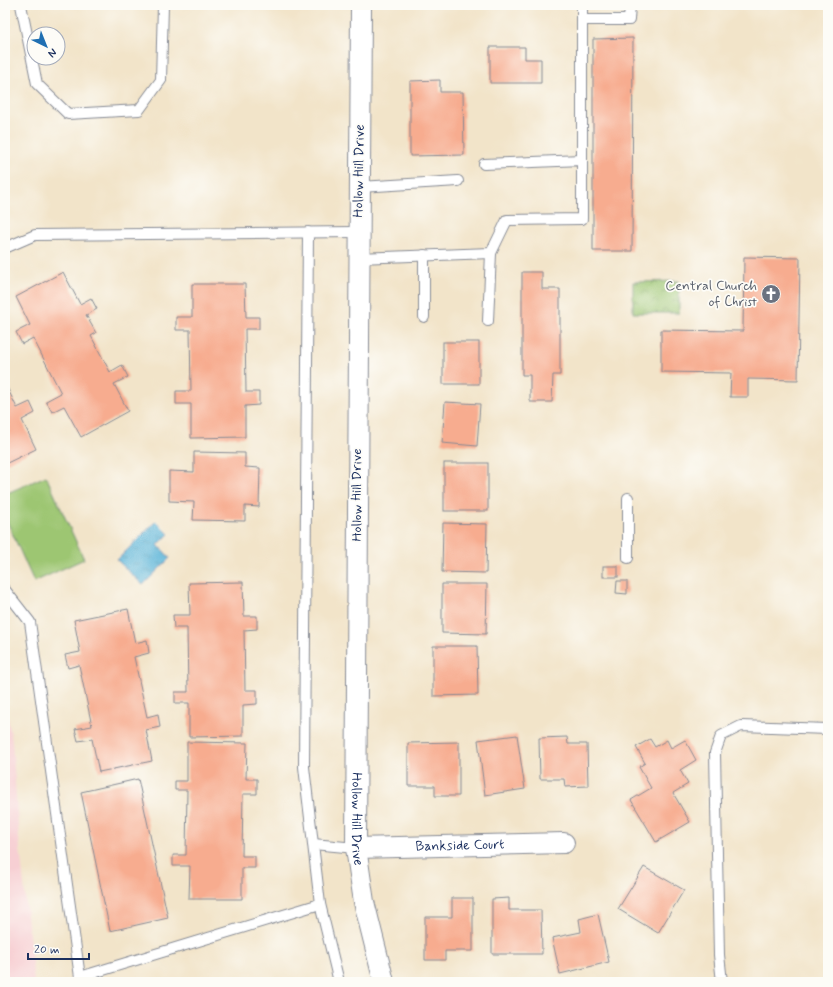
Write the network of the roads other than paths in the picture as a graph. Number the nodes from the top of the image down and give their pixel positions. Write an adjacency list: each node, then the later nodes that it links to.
1 (21, 5): 2 (lane)
2 (163, 5)
3 (361, 5): 10 (street, Hollow Hill Drive)
4 (582, 5): 6 (lane)
5 (630, 5): 6 (lane)
6 (582, 20): 7 (lane)
7 (582, 160): 8 (lane); 14 (lane)
8 (484, 164)
9 (458, 182): 10 (lane)
10 (360, 187): 12 (street, Hollow Hill Drive)
11 (308, 232): 12 (lane); 13 (lane); 24 (lane)
12 (358, 232): 16 (street, Hollow Hill Drive)
13 (5, 248)
14 (491, 253): 15 (lane); 18 (lane)
15 (424, 255): 16 (lane); 17 (lane)
16 (358, 258): 25 (street, Hollow Hill Drive)
17 (424, 317)
18 (488, 321)
19 (628, 498): 20 (lane)
20 (628, 558)
21 (5, 590): 27 (lane)
22 (828, 729): 30 (lane)
23 (564, 843): 25 (street, Bankside Court)
24 (313, 844): 25 (lane); 26 (lane)
25 (356, 848): 29 (street, Hollow Hill Drive)
26 (320, 904): 27 (lane); 28 (lane)
27 (79, 980)
28 (339, 982)
29 (384, 982)
30 (722, 982)

